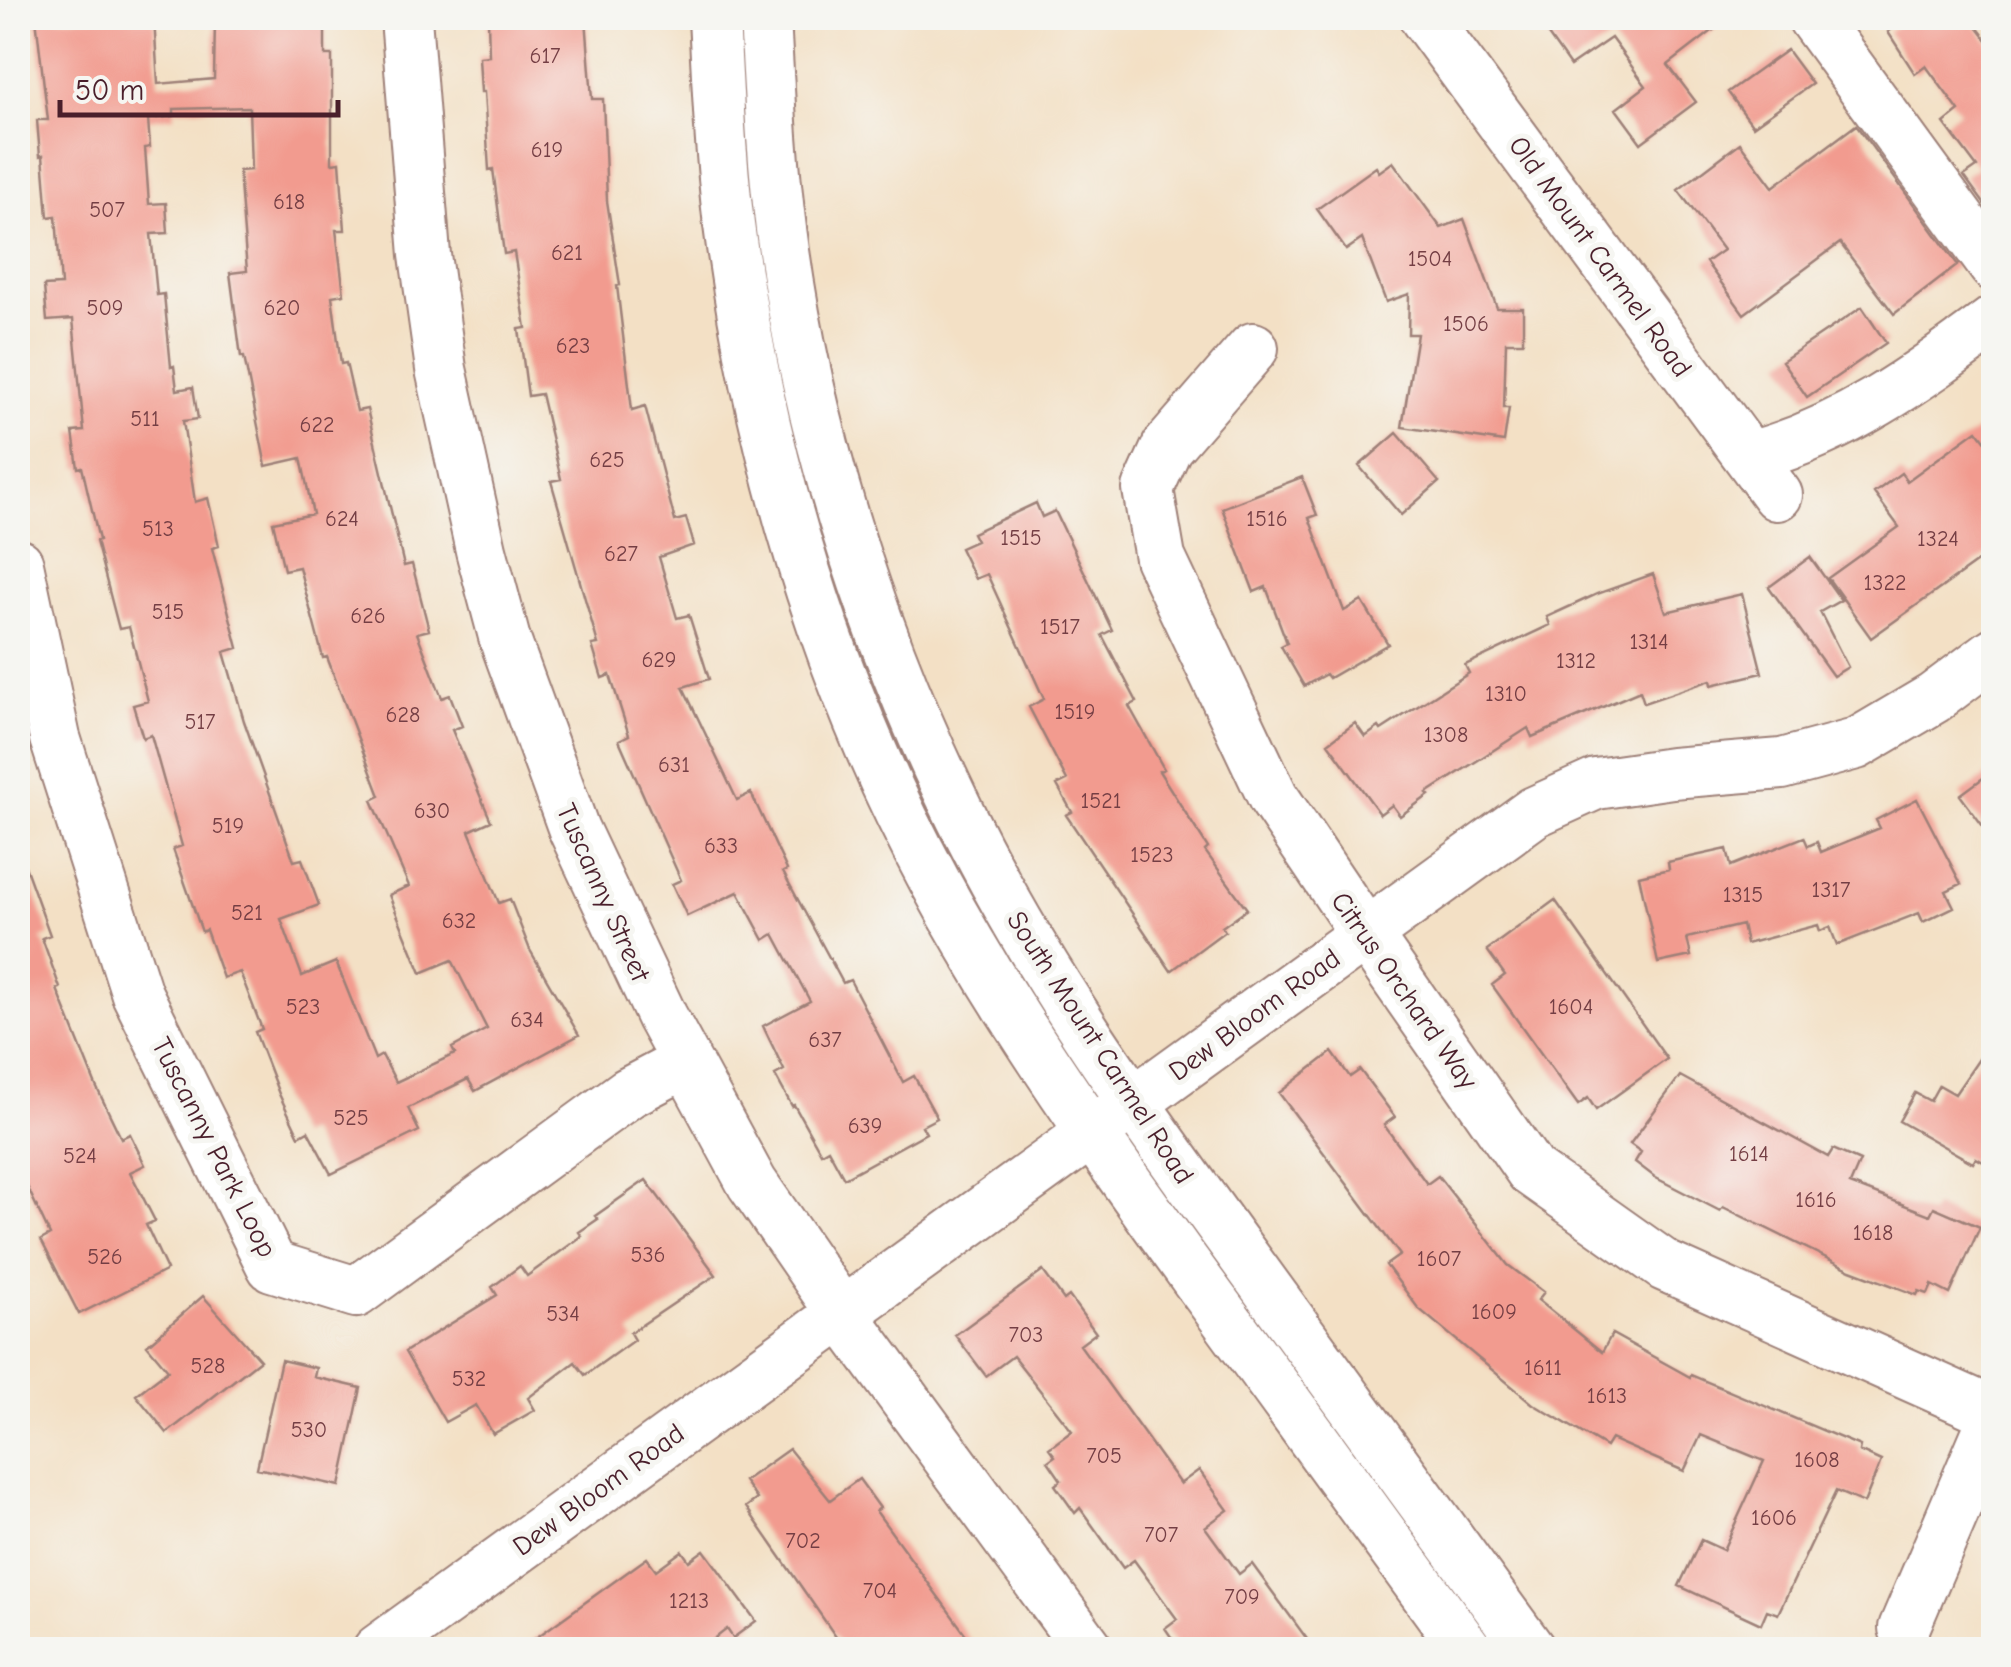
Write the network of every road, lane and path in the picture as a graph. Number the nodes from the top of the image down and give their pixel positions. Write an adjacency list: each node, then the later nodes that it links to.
1 (406, 18): 12 (street, Tuscanny Street)
2 (714, 18): 14 (street, South Mount Carmel Road)
3 (765, 18): 13 (street, South Mount Carmel Road)
4 (1425, 18): 7 (street, Old Mount Carmel Road)
5 (1813, 18): 6 (street)
6 (1994, 266)
7 (1994, 321)
8 (1253, 348): 11 (street, Citrus Orchard Way)
9 (18, 564): 12 (street, Tuscanny Park Loop)
10 (1994, 653): 11 (street, Dew Bloom Road)
11 (1365, 933): 13 (street, Dew Bloom Road); 16 (street, Citrus Orchard Way)
12 (685, 1063): 15 (street, Tuscanny Street)
13 (1131, 1102): 14 (street, Dew Bloom Road); 21 (street, South Mount Carmel Road)
14 (1090, 1132): 15 (street, Dew Bloom Road); 20 (street, South Mount Carmel Road)
15 (841, 1312): 18 (street, Dew Bloom Road); 19 (street, Tuscanny Street)
16 (1994, 1415): 17 (street)
17 (1904, 1628)
18 (378, 1650)
19 (1089, 1650)
20 (1466, 1650)
21 (1530, 1650)

